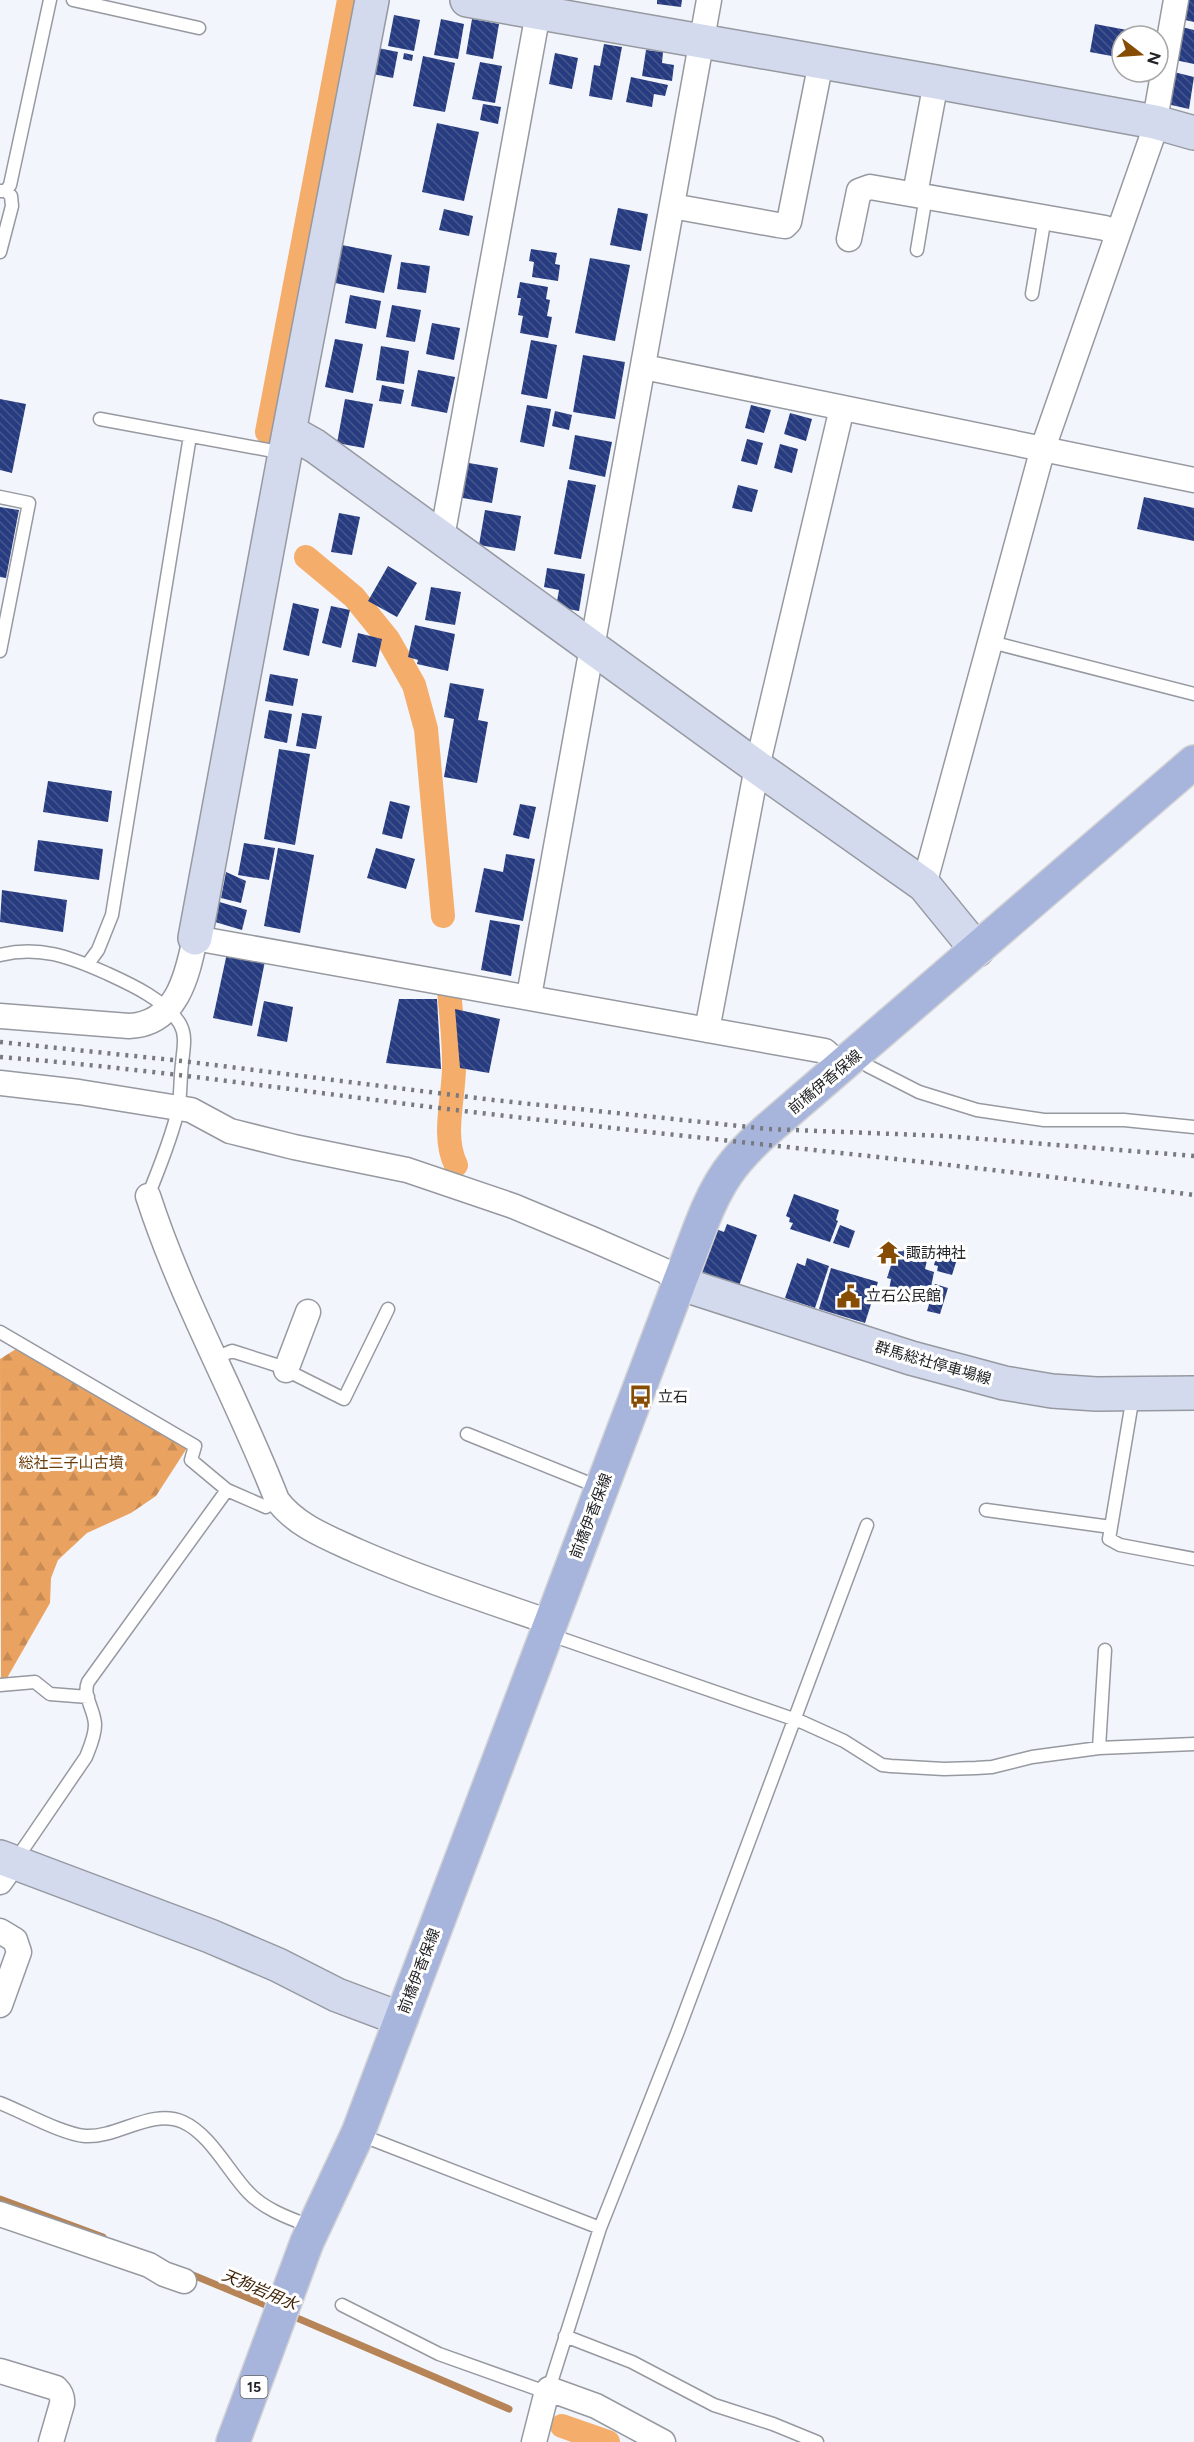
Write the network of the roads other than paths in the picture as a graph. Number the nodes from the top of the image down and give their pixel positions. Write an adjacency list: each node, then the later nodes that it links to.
1 (50, 0): 14 (lane)
2 (73, 0): 8 (lane)
3 (372, 0): 27 (street)
4 (467, 0): 7 (street)
5 (709, 0): 9 (street)
6 (1176, 0): 12 (street)
7 (538, 13): 9 (street); 31 (street)
8 (199, 28)
9 (701, 40): 10 (street); 16 (street)
10 (821, 62): 11 (street); 16 (street)
11 (936, 82): 12 (street); 15 (street)
12 (1155, 123): 13 (street); 18 (street)
13 (1194, 133)
14 (3, 191): 21 (lane)
15 (920, 195): 17 (street); 19 (street); 20 (lane)
16 (672, 206): 23 (street)
17 (1045, 218): 18 (street); 22 (lane)
18 (1117, 234): 28 (street)
19 (849, 239)
20 (917, 250)
21 (0, 252)
22 (1032, 294)
23 (644, 367): 24 (street); 33 (street)
24 (842, 408): 28 (street); 37 (street)
25 (100, 419): 26 (lane)
26 (190, 436): 27 (lane); 42 (lane)
27 (287, 444): 31 (street); 39 (street)
28 (1043, 448): 29 (street); 32 (street)
29 (1194, 480)
30 (0, 497): 34 (lane)
31 (442, 537): 33 (street)
32 (992, 642): 35 (lane); 38 (street)
33 (593, 646): 37 (street); 43 (street)
34 (0, 651)
35 (1194, 694)
36 (1193, 764): 40 (main road, 前橋伊香保線 / 15)
37 (757, 767): 38 (street); 46 (street)
38 (924, 885): 40 (street)
39 (195, 938): 43 (street); 44 (street)
40 (977, 950): 47 (main road, 前橋伊香保線 / 15)
41 (0, 955): 42 (lane)
42 (87, 965): 44 (lane)
43 (529, 996): 46 (street)
44 (167, 1010): 45 (street); 49 (lane)
45 (0, 1016)
46 (707, 1030): 47 (street)
47 (850, 1060): 50 (lane); 52 (main road, 前橋伊香保線 / 15)
48 (0, 1083): 49 (street)
49 (178, 1108): 51 (lane); 52 (street)
50 (1194, 1127)
51 (148, 1196): 56 (street)
52 (680, 1283): 59 (street, 群馬総社停車場線); 61 (main road, 前橋伊香保線 / 15)
53 (388, 1309): 57 (lane)
54 (308, 1312): 57 (street)
55 (0, 1332): 62 (lane)
56 (215, 1358): 57 (lane); 63 (street)
57 (285, 1370)
58 (1194, 1393): 59 (street, 群馬総社停車場線)
59 (1133, 1395): 66 (lane)
60 (467, 1434): 61 (lane)
61 (602, 1488): 68 (main road, 前橋伊香保線 / 15)
62 (227, 1490): 63 (lane); 71 (lane)
63 (277, 1500): 68 (street)
64 (987, 1510): 66 (lane)
65 (867, 1525): 72 (lane)
66 (1111, 1527): 67 (lane)
67 (1194, 1559)
68 (549, 1628): 72 (lane); 78 (main road, 前橋伊香保線 / 15)
69 (1105, 1650): 74 (lane)
70 (0, 1685): 71 (lane)
71 (88, 1697): 75 (lane)
72 (794, 1719): 74 (lane); 83 (lane)
73 (1194, 1743): 74 (lane)
74 (1099, 1748)
75 (5, 1867): 78 (street)
76 (0, 1931): 77 (street)
77 (0, 2006)
78 (401, 2019): 80 (main road, 前橋伊香保線 / 15)
79 (0, 2103): 82 (lane)
80 (358, 2133): 82 (main road, 前橋伊香保線 / 15); 83 (lane)
81 (0, 2214): 84 (street)
82 (313, 2227): 90 (main road, 前橋伊香保線 / 15)
83 (600, 2228): 86 (lane)
84 (184, 2281)
85 (342, 2305): 88 (lane)
86 (565, 2336): 88 (lane); 93 (lane)
87 (0, 2371): 89 (street)
88 (548, 2390): 91 (street); 92 (street)
89 (51, 2442)
90 (233, 2442)
91 (534, 2442)
92 (663, 2442)
93 (817, 2442)

